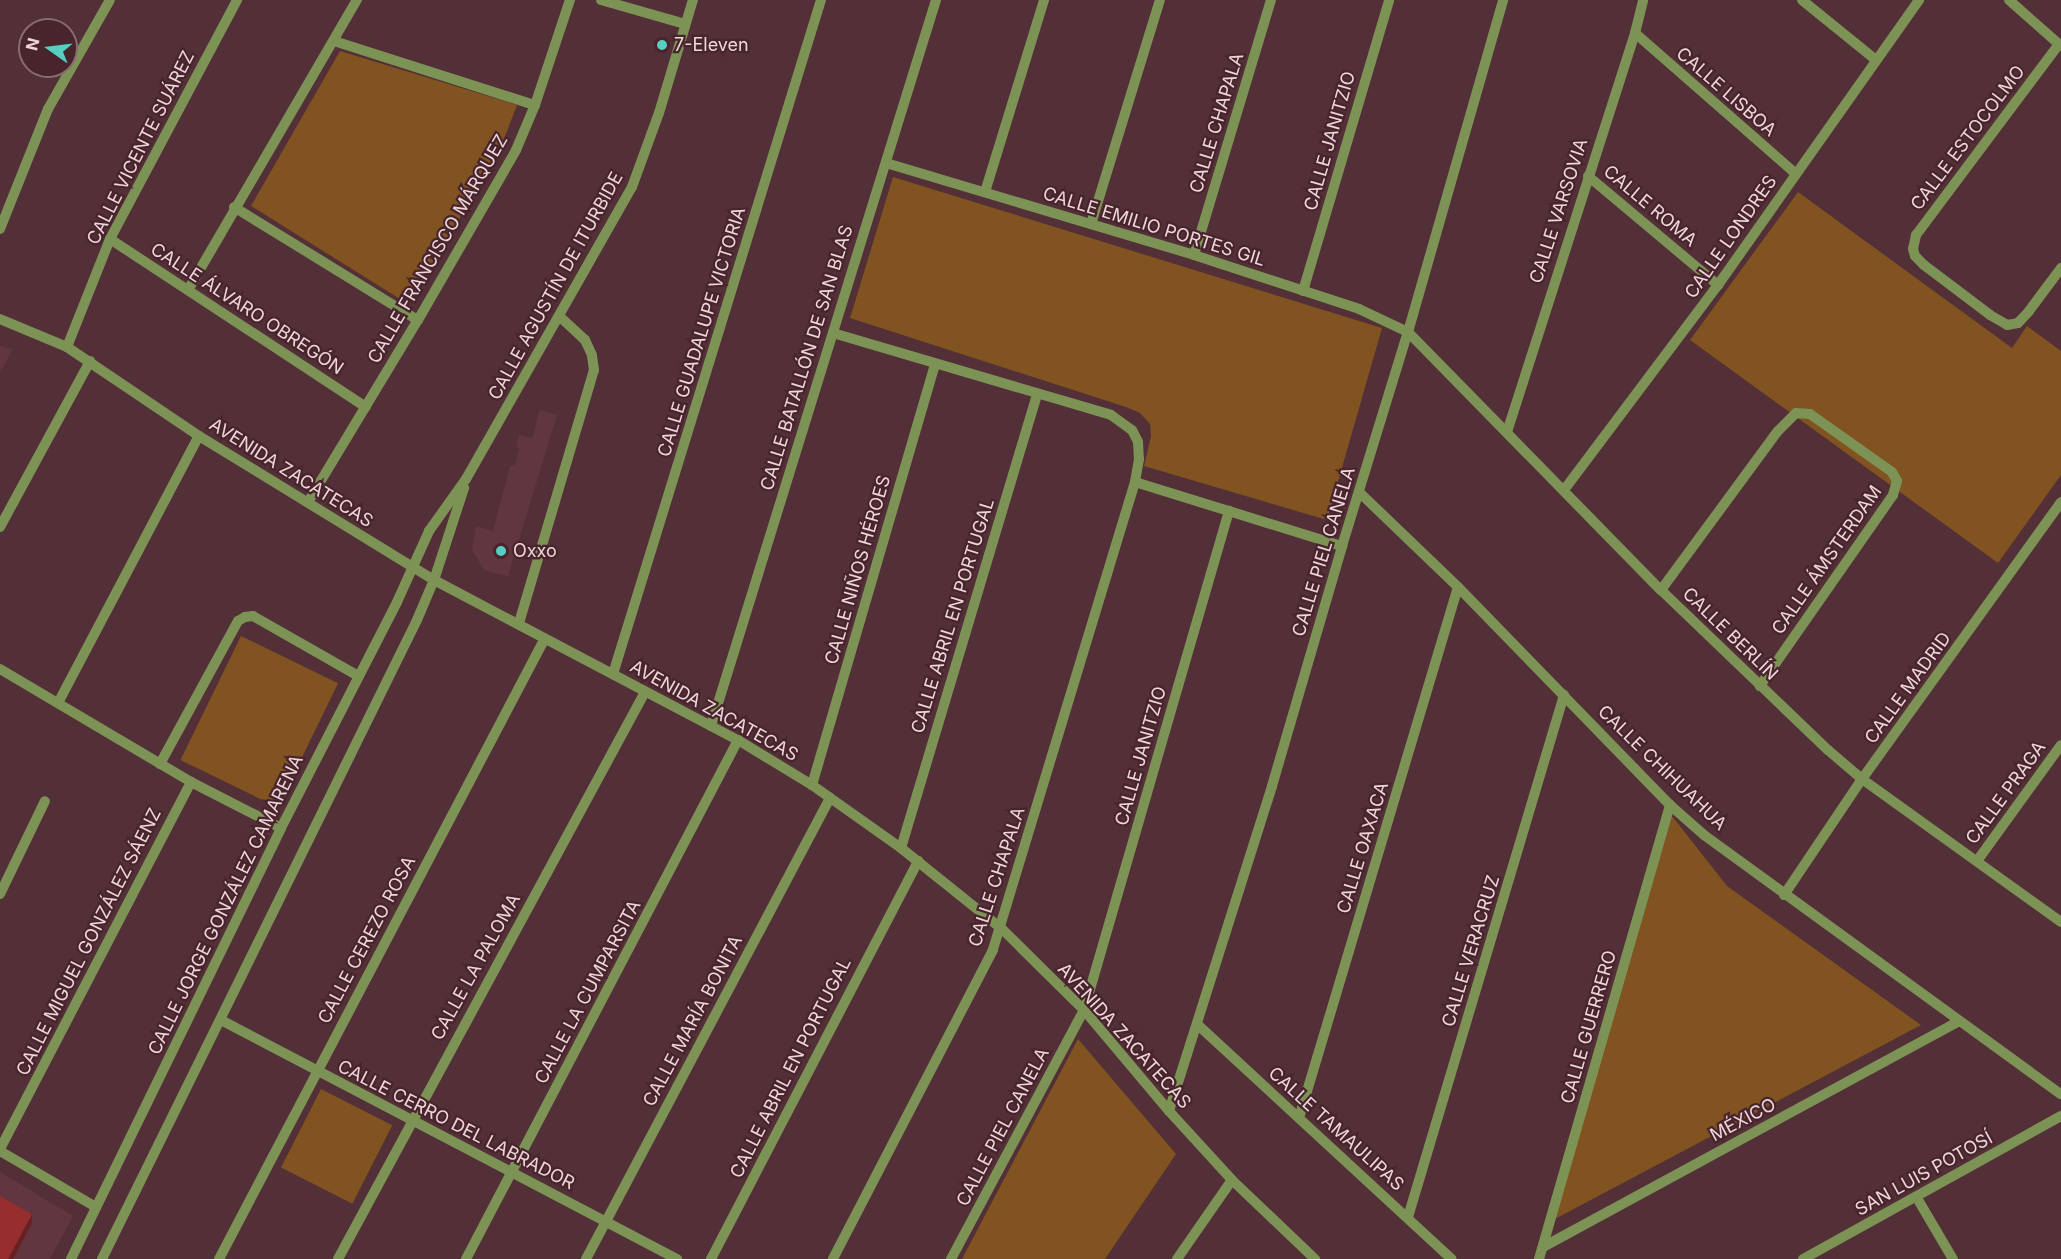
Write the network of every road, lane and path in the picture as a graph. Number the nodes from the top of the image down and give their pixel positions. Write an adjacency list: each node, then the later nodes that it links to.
1 (110, 0): 30 (street)
2 (237, 0): 31 (street, CALLE VICENTE SUÁREZ)
3 (357, 0): 20 (street)
4 (570, 0): 23 (street, CALLE FRANCISCO MÁRQUEZ)
5 (601, 0): 18 (street)
6 (693, 0): 18 (street, CALLE AGUSTÍN DE ITURBIDE)
7 (821, 0): 65 (street, CALLE GUADALUPE VICTORIA)
8 (936, 0): 24 (street, CALLE BATALLÓN DE SAN BLAS)
9 (1044, 0): 27 (street)
10 (1160, 0): 29 (street)
11 (1271, 0): 32 (street, CALLE CHAPALA)
12 (1389, 0): 36 (street, CALLE JANITZIO)
13 (1503, 0): 40 (street, CALLE PIEL CANELA)
14 (1643, 0): 19 (street, CALLE VARSOVIA)
15 (1802, 0): 22 (street)
16 (1919, 0): 22 (street, CALLE LONDRES)
17 (2009, 0): 21 (street)
18 (685, 24): 37 (street, CALLE AGUSTÍN DE ITURBIDE)
19 (1635, 33): 25 (street, CALLE LISBOA); 26 (street, CALLE VARSOVIA)
20 (334, 41): 23 (street); 28 (street)
21 (2060, 45): 33 (street, CALLE ESTOCOLMO)
22 (1876, 60): 25 (street, CALLE LONDRES)
23 (536, 105): 39 (street, CALLE FRANCISCO MÁRQUEZ)
24 (886, 162): 27 (street, CALLE EMILIO PORTES GIL); 41 (street, CALLE BATALLÓN DE SAN BLAS)
25 (1796, 174): 34 (street, CALLE LONDRES)
26 (1588, 176): 34 (street, CALLE ROMA); 47 (street, CALLE VARSOVIA)
27 (985, 192): 29 (street, CALLE EMILIO PORTES GIL)
28 (234, 207): 35 (street); 39 (street)
29 (1091, 224): 32 (street, CALLE EMILIO PORTES GIL)
30 (0, 229)
31 (110, 239): 35 (street, CALLE ÁLVARO OBREGÓN); 42 (street, CALLE VICENTE SUÁREZ)
32 (1194, 255): 36 (street, CALLE EMILIO PORTES GIL)
33 (2061, 268)
34 (1718, 285): 51 (street, CALLE LONDRES)
35 (188, 290): 46 (street, CALLE ÁLVARO OBREGÓN)
36 (1303, 291): 40 (street, CALLE EMILIO PORTES GIL)
37 (560, 317): 49 (street, CALLE AGUSTÍN DE ITURBIDE); 62 (street)
38 (0, 319): 42 (street, AVENIDA ZACATECAS)
39 (418, 320): 46 (street, CALLE FRANCISCO MÁRQUEZ)
40 (1408, 332): 47 (street, CALLE BERLÍN); 52 (street, CALLE PIEL CANELA)
41 (833, 333): 44 (street, CALLE CHAPALA); 71 (street, CALLE BATALLÓN DE SAN BLAS)
42 (67, 347): 43 (street, AVENIDA ZACATECAS)
43 (90, 361): 48 (street, AVENIDA ZACATECAS); 56 (street)
44 (935, 365): 45 (street, CALLE CHAPALA); 77 (street, CALLE NIÑOS HÉROES)
45 (1037, 394): 50 (street, CALLE CHAPALA); 82 (street, CALLE ABRIL EN PORTUGAL)
46 (366, 407): 53 (street, CALLE FRANCISCO MÁRQUEZ)
47 (1507, 432): 51 (street, CALLE BERLÍN)
48 (199, 436): 53 (street, AVENIDA ZACATECAS); 70 (street)
49 (466, 479): 58 (street, CALLE AGUSTÍN DE ITURBIDE); 59 (street, CALLE AGUSTÍN DE ITURBIDE)
50 (1135, 482): 55 (street); 88 (street, CALLE CHAPALA)
51 (1564, 490): 61 (street, CALLE BERLÍN)
52 (1359, 492): 57 (street, CALLE PIEL CANELA); 60 (street, CALLE CHIHUAHUA)
53 (308, 502): 58 (street, AVENIDA ZACATECAS)
54 (2061, 502): 75 (street, CALLE MADRID)
55 (1229, 511): 57 (street); 89 (street, CALLE JANITZIO)
56 (0, 527)
57 (1342, 546): 92 (street, CALLE PIEL CANELA)
58 (413, 568): 59 (street, AVENIDA ZACATECAS); 66 (street, CALLE JORGE GONZÁLEZ CAMARENA)
59 (434, 580): 62 (street, AVENIDA ZACATECAS); 90 (street)
60 (1458, 587): 69 (street, CALLE CHIHUAHUA); 97 (street, CALLE OAXACA)
61 (1661, 590): 67 (street, CALLE BERLÍN); 67 (street, CALLE ÁMSTERDAM)
62 (519, 623): 63 (street, AVENIDA ZACATECAS)
63 (545, 638): 65 (street, AVENIDA ZACATECAS); 93 (street, CALLE CEREZO ROSA)
64 (0, 669): 70 (street)
65 (613, 674): 68 (street, AVENIDA ZACATECAS)
66 (358, 676): 74 (street); 81 (street, CALLE JORGE GONZÁLEZ CAMARENA)
67 (1760, 686): 75 (street, CALLE BERLÍN)
68 (645, 692): 71 (street, AVENIDA ZACATECAS); 98 (street, CALLE LA PALOMA)
69 (1564, 694): 80 (street, CALLE CHIHUAHUA); 104 (street, CALLE VERACRUZ)
70 (58, 703): 74 (street)
71 (711, 726): 72 (street, AVENIDA ZACATECAS)
72 (738, 740): 77 (street, AVENIDA ZACATECAS); 100 (street, CALLE LA CUMPARSITA)
73 (2061, 745): 84 (street, CALLE PRAGA)
74 (160, 764): 76 (street)
75 (1862, 779): 84 (street, CALLE BERLÍN); 86 (street, CALLE MADRID)
76 (191, 782): 81 (street); 99 (street, CALLE MIGUEL GONZÁLEZ SÁENZ)
77 (812, 785): 78 (street, AVENIDA ZACATECAS)
78 (830, 798): 82 (street, AVENIDA ZACATECAS); 105 (street, CALLE MARÍA BONITA)
79 (45, 801): 85 (street)
80 (1670, 805): 86 (street, CALLE CHIHUAHUA); 106 (street, CALLE GUERRERO)
81 (281, 828): 103 (street, CALLE JORGE GONZÁLEZ CAMARENA)
82 (901, 848): 83 (street, AVENIDA ZACATECAS)
83 (918, 861): 88 (street, AVENIDA ZACATECAS); 114 (street, CALLE ABRIL EN PORTUGAL)
84 (1977, 861): 87 (street, CALLE BERLÍN)
85 (0, 894)
86 (1784, 895): 91 (street, CALLE CHIHUAHUA)
87 (2061, 922)
88 (1001, 928): 89 (street, AVENIDA ZACATECAS); 115 (street, CALLE CHAPALA)
89 (1084, 1010): 95 (street, AVENIDA ZACATECAS); 116 (street, CALLE PIEL CANELA)
90 (221, 1020): 93 (street, CALLE CERRO DEL LABRADOR); 108 (street)
91 (1959, 1021): 94 (street, CALLE CHIHUAHUA); 106 (street, MÉXICO)
92 (1198, 1024): 95 (street, CALLE PIEL CANELA); 97 (street, CALLE TAMAULIPAS)
93 (317, 1071): 98 (street, CALLE CERRO DEL LABRADOR); 109 (street, CALLE CEREZO ROSA)
94 (2061, 1094)
95 (1169, 1111): 101 (street, AVENIDA ZACATECAS)
96 (2061, 1116): 102 (street, SAN LUIS POTOSÍ)
97 (1299, 1118): 104 (street, CALLE TAMAULIPAS)
98 (412, 1120): 100 (street, CALLE CERRO DEL LABRADOR); 110 (street, CALLE LA PALOMA)
99 (0, 1150): 103 (street)
100 (512, 1172): 105 (street, CALLE CERRO DEL LABRADOR); 111 (street, CALLE LA CUMPARSITA)
101 (1232, 1180): 117 (street); 118 (street, AVENIDA ZACATECAS)
102 (1917, 1198): 121 (street, SAN LUIS POTOSÍ); 122 (street)
103 (96, 1207): 107 (street, CALLE JORGE GONZÁLEZ CAMARENA)
104 (1408, 1217): 119 (street, CALLE TAMAULIPAS)
105 (606, 1221): 112 (street, CALLE MARÍA BONITA); 113 (street, CALLE CERRO DEL LABRADOR)
106 (1543, 1247): 120 (street, CALLE GUERRERO)
107 (71, 1259)
108 (102, 1259)
109 (219, 1259)
110 (338, 1259)
111 (466, 1259)
112 (586, 1259)
113 (677, 1259)
114 (711, 1259)
115 (833, 1259)
116 (951, 1259)
117 (1177, 1259)
118 (1315, 1259)
119 (1452, 1259)
120 (1539, 1259)
121 (1803, 1259)
122 (1953, 1259)

